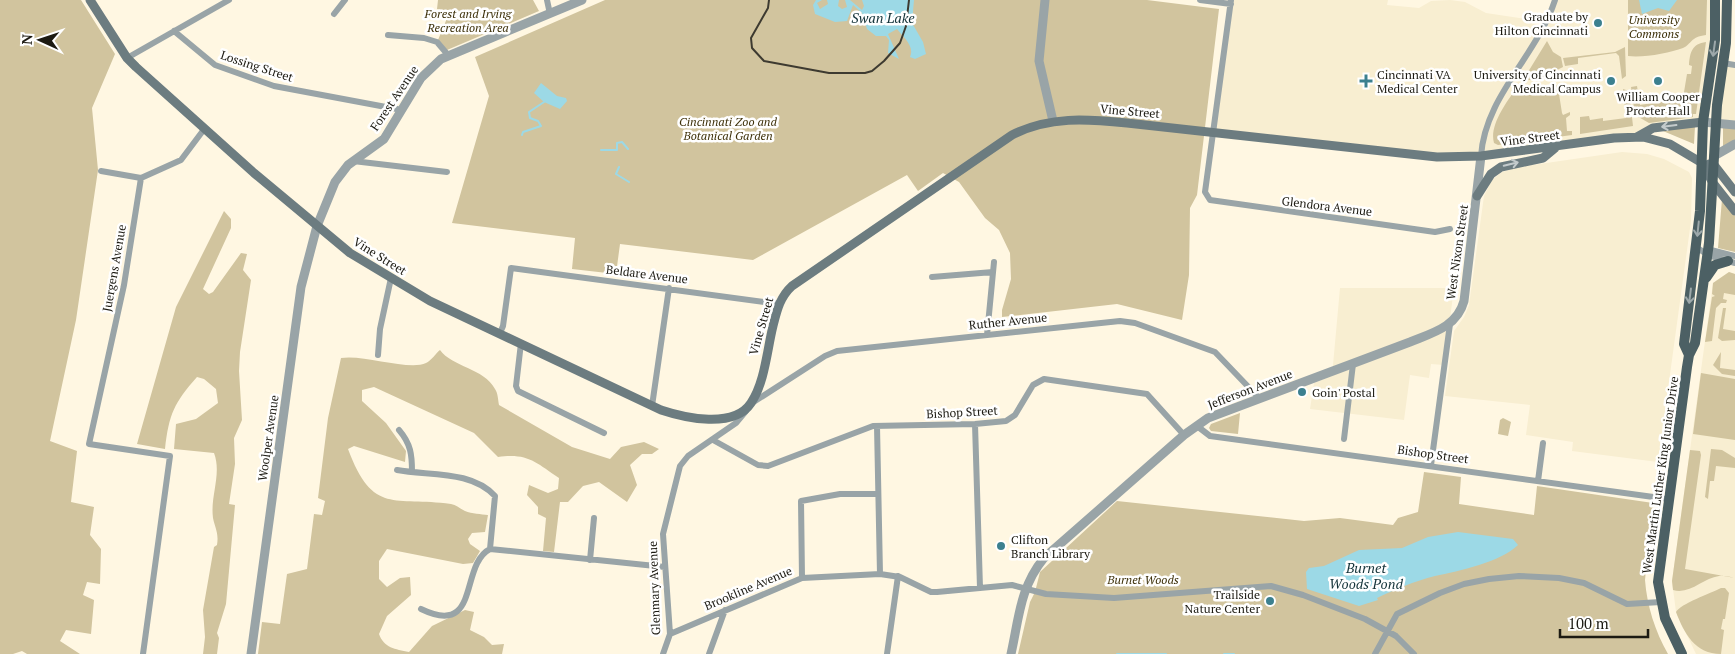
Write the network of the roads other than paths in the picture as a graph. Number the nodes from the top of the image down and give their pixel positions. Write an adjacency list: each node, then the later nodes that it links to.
1 (90, 0): 18 (main road, Vine Street)
2 (229, 0): 15 (street)
3 (345, 0): 12 (street)
4 (547, 0): 13 (street)
5 (582, 0): 13 (street, Forest Avenue)
6 (1045, 0): 22 (street)
7 (1200, 0): 11 (street)
8 (1555, 0): 31 (street)
9 (1715, 0): 23 (main road, West Martin Luther King Junior Drive, one-way to 23)
10 (1727, 0): 14 (main road, West Martin Luther King Junior Drive)
11 (1231, 2): 27 (street)
12 (334, 14)
13 (550, 14): 17 (street, Forest Avenue)
14 (1731, 14): 19 (main road, West Martin Luther King Junior Drive)
15 (174, 31): 18 (street); 21 (street, Lossing Street)
16 (388, 35): 17 (street)
17 (448, 55): 21 (street, Forest Avenue)
18 (127, 58): 26 (main road, Vine Street)
19 (1723, 63): 20 (street); 24 (main road, West Martin Luther King Junior Drive)
20 (1735, 65)
21 (402, 110): 32 (street, Forest Avenue)
22 (1054, 121): 27 (main road, Vine Street); 53 (main road, Vine Street)
23 (1703, 122): 24 (street); 28 (main road, Vine Street, one-way to 28); 34 (main road, West Martin Luther King Junior Drive)
24 (1716, 123): 25 (street); 33 (main road, West Martin Luther King Junior Drive)
25 (1735, 126)
26 (205, 128): 37 (street); 42 (main road, Vine Street)
27 (1213, 132): 31 (main road, Vine Street); 43 (street, Glendora Avenue)
28 (1637, 137): 30 (main road, Vine Street); 34 (main road, Vine Street)
29 (1735, 144): 33 (street)
30 (1557, 147): 31 (main road, Vine Street); 40 (main road, one-way to 30)
31 (1482, 156): 40 (street, West Nixon Street)
32 (353, 161): 36 (street); 42 (street, Forest Avenue)
33 (1714, 161): 34 (main road); 38 (main road, West Martin Luther King Junior Drive); 39 (main road)
34 (1702, 163): 38 (main road); 44 (main road, West Martin Luther King Junior Drive, one-way to 44)
35 (101, 171): 37 (street)
36 (447, 172)
37 (141, 178): 93 (street, Juergens Avenue)
38 (1713, 183): 41 (main road); 45 (main road, West Martin Luther King Junior Drive)
39 (1735, 192)
40 (1477, 196): 54 (street, West Nixon Street)
41 (1735, 211)
42 (318, 226): 50 (main road, Vine Street); 94 (street, Woolper Avenue)
43 (1450, 229)
44 (1696, 247): 45 (street); 59 (main road, West Martin Luther King Junior Drive, one-way to 59)
45 (1708, 252): 46 (street); 52 (main road, West Martin Luther King Junior Drive)
46 (1733, 260): 52 (main road)
47 (994, 262): 48 (street)
48 (993, 272): 49 (street); 56 (street)
49 (932, 277)
50 (390, 278): 55 (main road, Vine Street); 58 (street)
51 (669, 288): 53 (street, Beldare Avenue); 55 (street, Beldare Avenue); 63 (street)
52 (1702, 291): 59 (main road, West Martin Luther King Junior Drive)
53 (779, 304): 62 (main road, Vine Street)
54 (1450, 324): 60 (street, Jefferson Avenue); 73 (street, West Nixon Street)
55 (500, 334): 57 (main road, Vine Street)
56 (987, 335): 61 (street, Ruther Avenue); 62 (street, Ruther Avenue)
57 (520, 344): 63 (main road, Vine Street); 68 (street)
58 (378, 354)
59 (1689, 354): 78 (main road, West Martin Luther King Junior Drive)
60 (1352, 364): 61 (street, Jefferson Avenue); 71 (street)
61 (1259, 398): 66 (street, Jefferson Avenue)
62 (750, 405): 63 (main road, Vine Street); 70 (street, Glenmary Avenue)
63 (652, 406)
64 (975, 424): 65 (street, Bishop Street); 69 (street, Bishop Street); 86 (street)
65 (877, 426): 70 (street, Bishop Street); 77 (street)
66 (1197, 426): 69 (street, Jefferson Avenue); 73 (street, Bishop Street)
67 (399, 430): 75 (street)
68 (604, 433)
69 (1184, 435): 87 (street, Jefferson Avenue)
70 (713, 440): 82 (street, Glenmary Avenue)
71 (1344, 440)
72 (1543, 443): 76 (street)
73 (1431, 465): 76 (street, Bishop Street)
74 (398, 470): 75 (street)
75 (412, 472): 80 (street)
76 (1538, 481): 78 (street, Bishop Street)
77 (878, 494): 83 (street); 85 (street)
78 (1668, 499): 88 (main road, West Martin Luther King Junior Drive)
79 (594, 518): 81 (street)
80 (490, 549): 81 (street); 89 (street)
81 (590, 560): 82 (street)
82 (665, 567): 92 (street, Glenmary Avenue)
83 (880, 574): 84 (street, Brookline Avenue); 85 (street, Brookline Avenue)
84 (898, 576): 86 (street, Brookline Avenue); 97 (street)
85 (802, 578): 90 (street, Brookline Avenue)
86 (980, 588): 87 (street, Brookline Avenue)
87 (1025, 588): 91 (street, Brookline Avenue); 98 (street)
88 (1660, 602): 91 (street); 101 (main road, West Martin Luther King Junior Drive)
89 (421, 610)
90 (725, 610): 92 (street, Brookline Avenue); 96 (street)
91 (1388, 630): 99 (street); 100 (street, Brookline Avenue)
92 (670, 634): 95 (street, Glenmary Avenue)
93 (143, 654)
94 (252, 654)
95 (663, 654)
96 (709, 654)
97 (887, 654)
98 (1011, 654)
99 (1375, 654)
100 (1414, 654)
101 (1682, 654)

